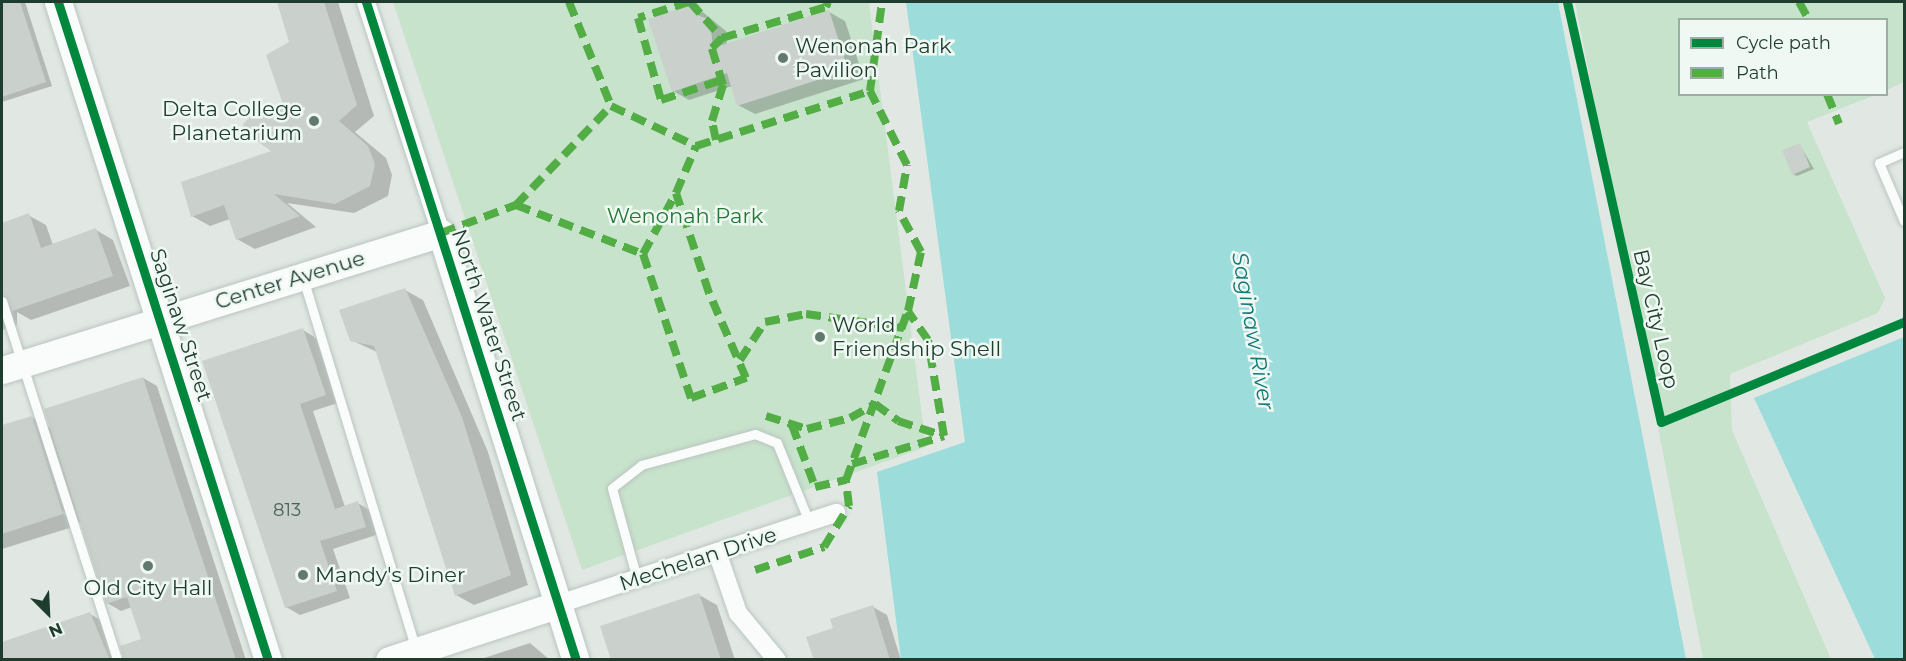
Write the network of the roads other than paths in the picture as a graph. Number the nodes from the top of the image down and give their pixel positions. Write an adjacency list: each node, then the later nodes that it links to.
1 (58, 2): 8 (street, Saginaw Street)
2 (366, 2): 5 (street, North Water Street)
3 (1905, 152): 4 (lane)
4 (1905, 221)
5 (441, 233): 6 (street, Center Avenue); 14 (street, North Water Street)
6 (302, 276): 8 (street, Center Avenue); 15 (lane)
7 (2, 301): 9 (lane)
8 (160, 320): 9 (street, Center Avenue); 17 (street, Saginaw Street)
9 (12, 367): 16 (lane)
10 (836, 513): 11 (street, Mechelan Drive)
11 (809, 522): 12 (street, Mechelan Drive); 13 (lane)
12 (717, 552): 13 (street, Mechelan Drive); 20 (street)
13 (637, 579): 14 (street, Mechelan Drive)
14 (559, 604): 15 (street); 19 (street, North Water Street)
15 (418, 655): 18 (street)
16 (117, 660)
17 (268, 660)
18 (389, 660)
19 (576, 660)
20 (777, 660)

